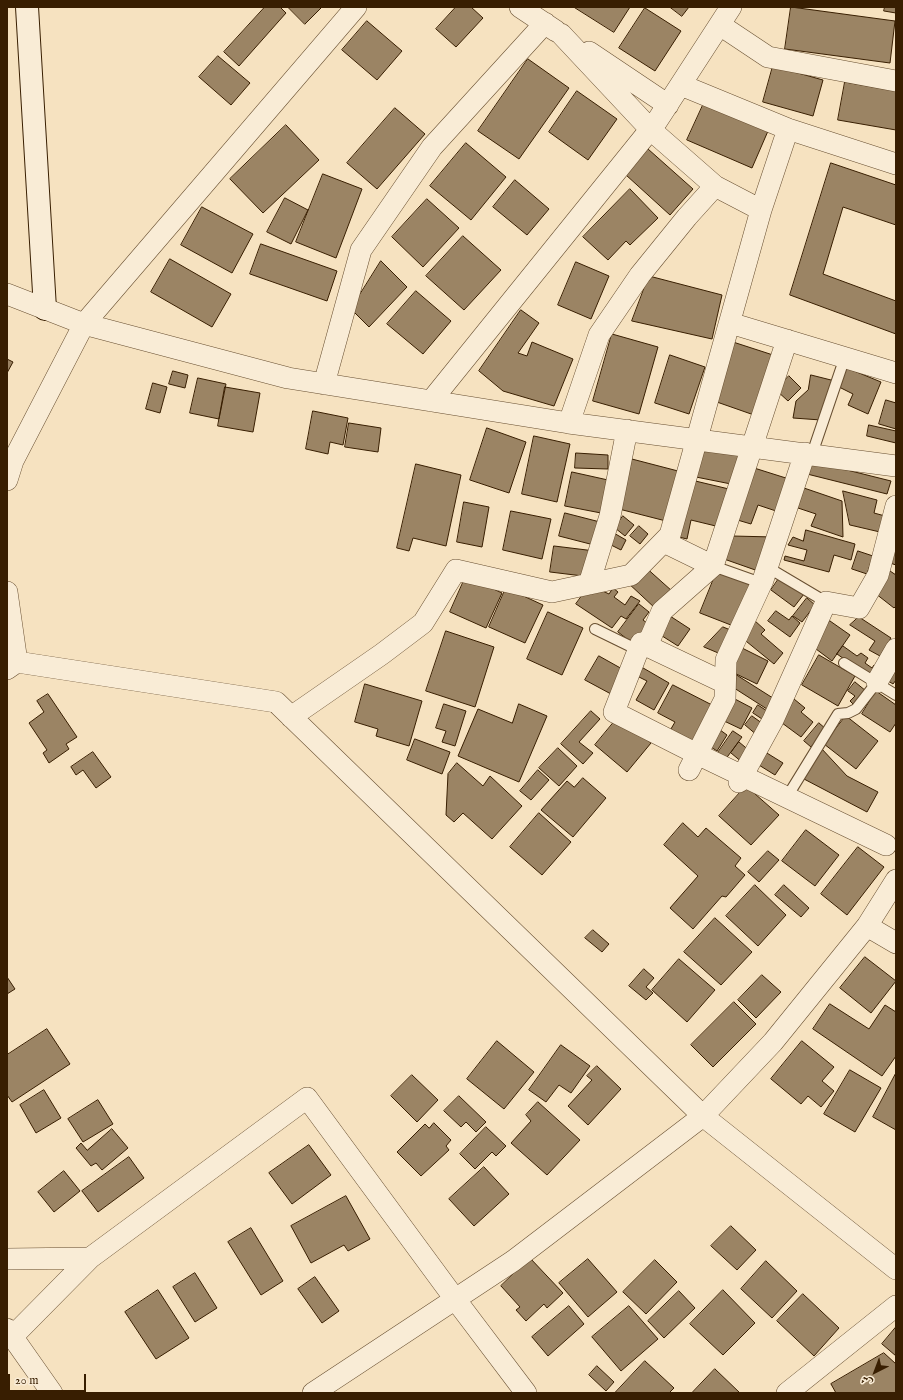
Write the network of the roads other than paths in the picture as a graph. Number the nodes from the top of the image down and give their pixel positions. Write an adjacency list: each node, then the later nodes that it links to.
1 (27, 7): 16 (street)
2 (356, 7): 18 (street)
3 (520, 7): 6 (street)
4 (732, 7): 5 (street)
5 (720, 25): 7 (street); 8 (street)
6 (553, 28): 9 (street); 11 (street); 22 (street)
7 (896, 81)
8 (681, 85): 9 (street); 10 (street)
9 (668, 105): 11 (street)
10 (788, 129): 12 (street); 14 (street)
11 (651, 130): 13 (street); 23 (street)
12 (896, 164)
13 (715, 186): 14 (street); 24 (street)
14 (761, 210): 17 (street)
15 (7, 294): 16 (street)
16 (46, 309): 18 (street)
17 (730, 323): 19 (street); 26 (street)
18 (84, 324): 22 (street); 30 (street)
19 (787, 340): 20 (street); 27 (street)
20 (845, 358): 21 (street); 28 (lane)
21 (896, 373)
22 (324, 384): 23 (street)
23 (430, 401): 24 (street)
24 (569, 423): 25 (street)
25 (627, 430): 26 (street); 35 (street)
26 (697, 439): 27 (street); 32 (street)
27 (751, 446): 28 (street); 33 (street)
28 (808, 454): 29 (street); 34 (street)
29 (896, 466)
30 (7, 480)
31 (896, 506): 37 (street)
32 (664, 542): 33 (street); 35 (street)
33 (713, 566): 34 (lane); 39 (street)
34 (764, 575): 37 (lane); 44 (street)
35 (589, 584): 46 (street)
36 (7, 592): 42 (street)
37 (826, 602): 48 (street)
38 (595, 629): 39 (lane)
39 (642, 648): 44 (street); 47 (street)
40 (896, 649): 43 (street)
41 (844, 663): 43 (lane)
42 (12, 665): 46 (street)
43 (877, 682): 45 (lane); 49 (lane)
44 (725, 683): 47 (street)
45 (896, 695)
46 (291, 717): 54 (street)
47 (693, 762): 48 (street)
48 (741, 779): 49 (street)
49 (787, 797): 50 (street)
50 (893, 842)
51 (896, 880): 52 (street)
52 (867, 926): 53 (street); 54 (street)
53 (896, 943)
54 (703, 1116): 57 (street); 58 (street)
55 (90, 1258): 56 (street); 58 (street); 60 (street)
56 (7, 1260)
57 (896, 1269)
58 (455, 1299): 63 (street); 64 (street)
59 (896, 1306): 61 (street)
60 (10, 1333): 62 (street)
61 (789, 1392)
62 (52, 1393)
63 (313, 1393)
64 (526, 1393)

